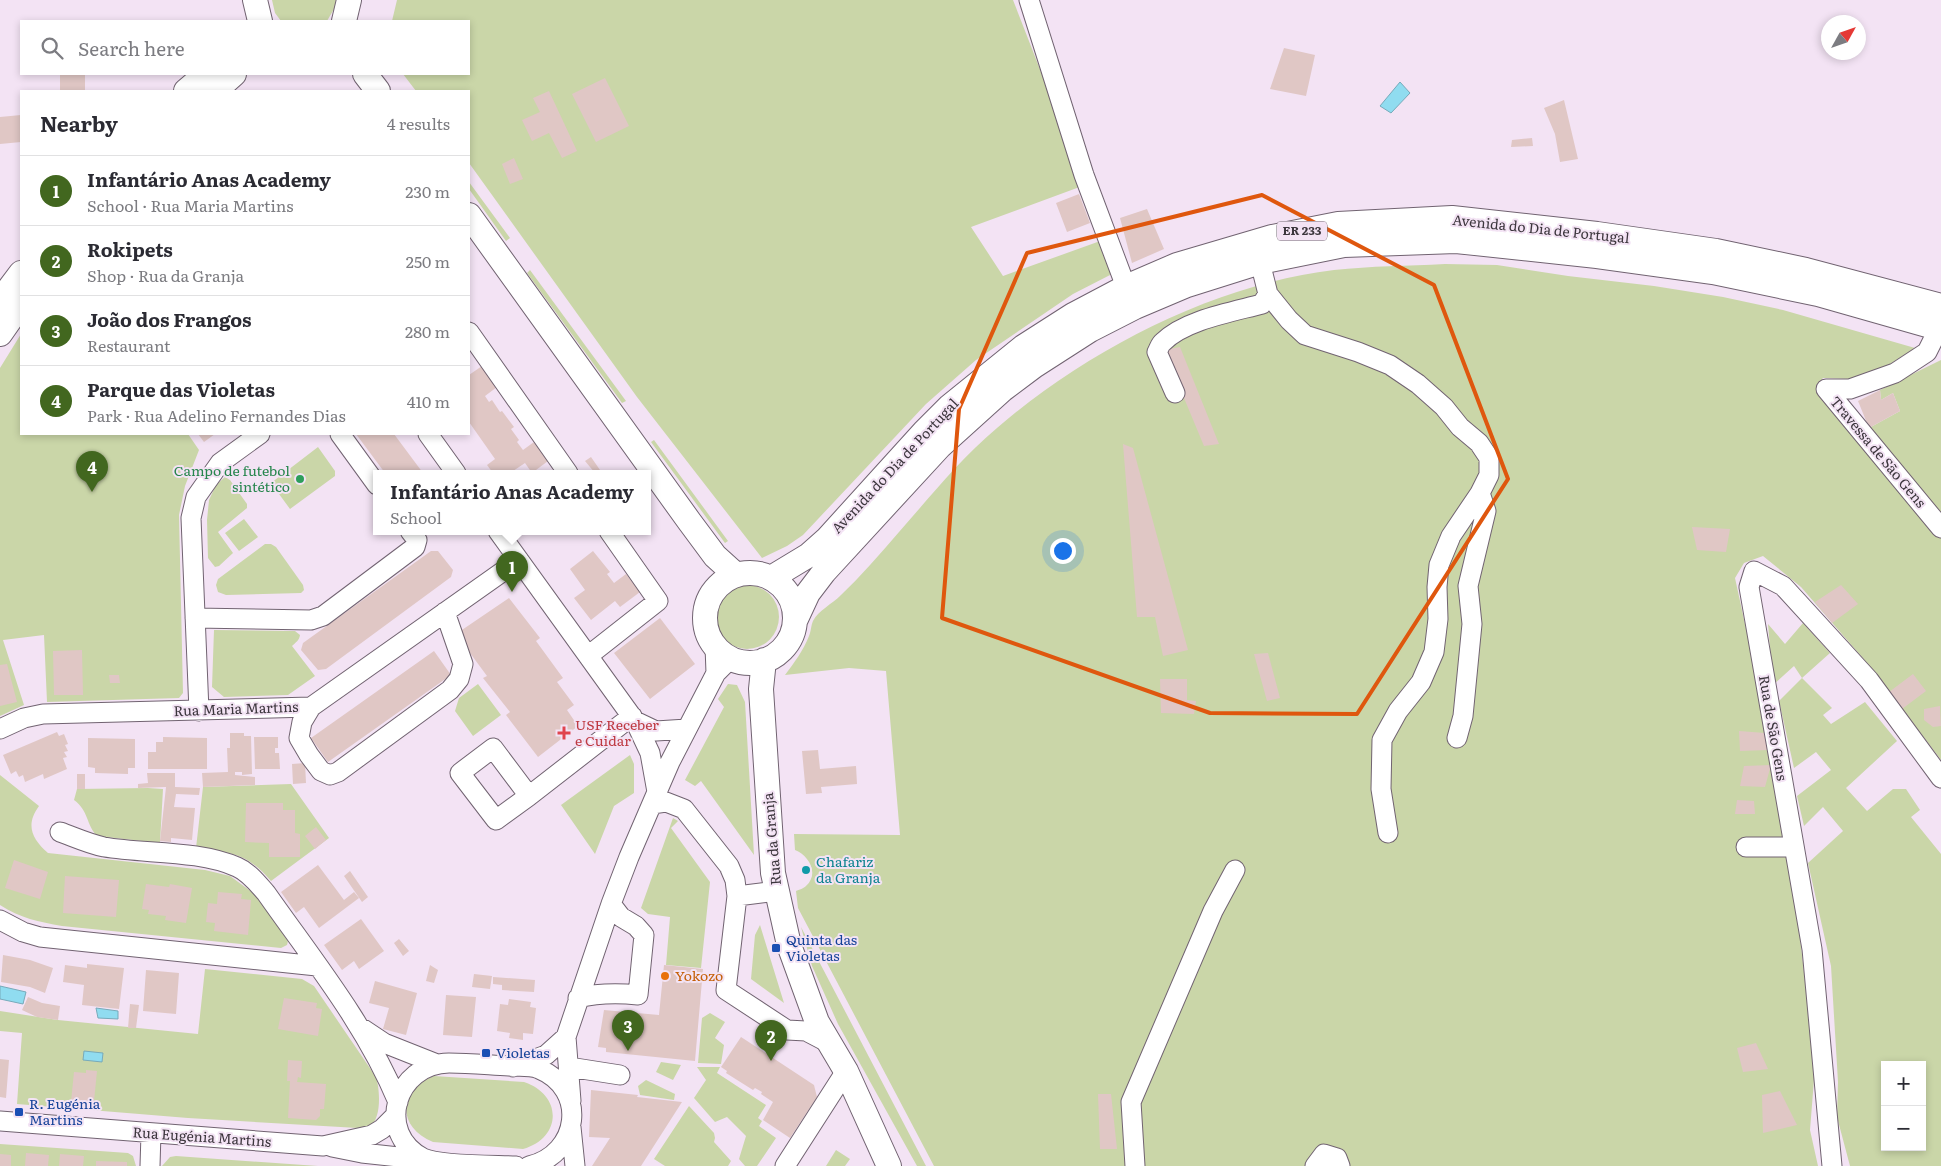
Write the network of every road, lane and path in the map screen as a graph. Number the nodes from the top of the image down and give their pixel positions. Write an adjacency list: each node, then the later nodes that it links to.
1 (1029, 0): 11 (street)
2 (205, 75): 5 (main road)
3 (233, 75): 6 (main road)
4 (366, 75): 7 (main road)
5 (187, 90)
6 (216, 90)
7 (377, 90)
8 (470, 216): 32 (main road)
9 (1260, 262): 12 (street); 15 (main road, Avenida do Dia de Portugal / ER 233); 35 (main road, Avenida do Dia de Portugal / ER 233)
10 (20, 274): 13 (main road)
11 (1126, 286): 15 (main road, Avenida do Dia de Portugal / ER 233); 31 (main road, Avenida do Dia de Portugal / ER 233)
12 (1268, 294): 18 (street); 25 (street)
13 (0, 301)
14 (20, 305): 17 (main road)
15 (1940, 321): 26 (street, Travessa de São Gens)
16 (470, 333): 23 (street)
17 (0, 334)
18 (1175, 393)
19 (259, 435): 34 (street)
20 (341, 435): 24 (street)
21 (429, 435): 22 (street)
22 (454, 470)
23 (566, 470)
24 (373, 479)
25 (1480, 493): 43 (street); 48 (street)
26 (1941, 528)
27 (413, 535): 34 (street)
28 (501, 535): 30 (street)
29 (612, 535): 36 (street)
30 (519, 560): 33 (street, Rua Maria Martins); 36 (street)
31 (771, 578): 32 (main road); 35 (main road)
32 (729, 579): 37 (main road)
33 (445, 612): 38 (street, Rua Maria Martins); 38 (street)
34 (195, 618): 39 (street)
35 (795, 620): 37 (main road)
36 (588, 656): 40 (street)
37 (734, 660): 42 (street); 52 (main road, Rua da Granja)
38 (311, 707): 39 (street, Rua Maria Martins)
39 (199, 711): 41 (street, Rua Maria Martins)
40 (634, 719): 42 (street); 45 (street); 46 (street)
41 (0, 730)
42 (686, 730): 46 (street)
43 (1457, 738)
44 (1941, 778): 50 (street, Rua de São Gens)
45 (529, 796)
46 (654, 798): 53 (street); 54 (street)
47 (60, 832): 56 (street)
48 (1388, 833)
49 (1746, 847): 50 (street)
50 (1794, 848): 85 (street, Rua de São Gens)
51 (1235, 870): 82 (street)
52 (777, 891): 53 (street); 60 (main road, Rua da Granja)
53 (738, 896): 60 (street)
54 (611, 904): 57 (street); 57 (street)
55 (0, 920): 56 (street)
56 (318, 966): 58 (street)
57 (578, 998): 59 (street)
58 (360, 1027): 61 (street); 67 (street)
59 (566, 1037): 62 (street); 63 (street)
60 (829, 1043): 65 (main road, Rua da Granja)
61 (437, 1064): 62 (street); 67 (street)
62 (513, 1067): 66 (street)
63 (569, 1067): 64 (street); 66 (street)
64 (620, 1075)
65 (851, 1081): 79 (street); 80 (main road, Rua da Granja); 81 (main road, Rua da Granja)
66 (571, 1107): 69 (street)
67 (397, 1108): 71 (street, Rua Eugénia Martins); 73 (street)
68 (0, 1121): 70 (street, Rua Eugénia Martins)
69 (571, 1126): 77 (street); 78 (street)
70 (151, 1133): 71 (street, Rua Eugénia Martins); 75 (street)
71 (323, 1146): 72 (street)
72 (369, 1160): 74 (street)
73 (432, 1161): 74 (street); 76 (street)
74 (407, 1163)
75 (150, 1166)
76 (516, 1166)
77 (529, 1166)
78 (575, 1166)
79 (785, 1166)
80 (889, 1166)
81 (905, 1166)
82 (1135, 1166)
83 (1315, 1166): 84 (street)
84 (1340, 1166)
85 (1832, 1166)

